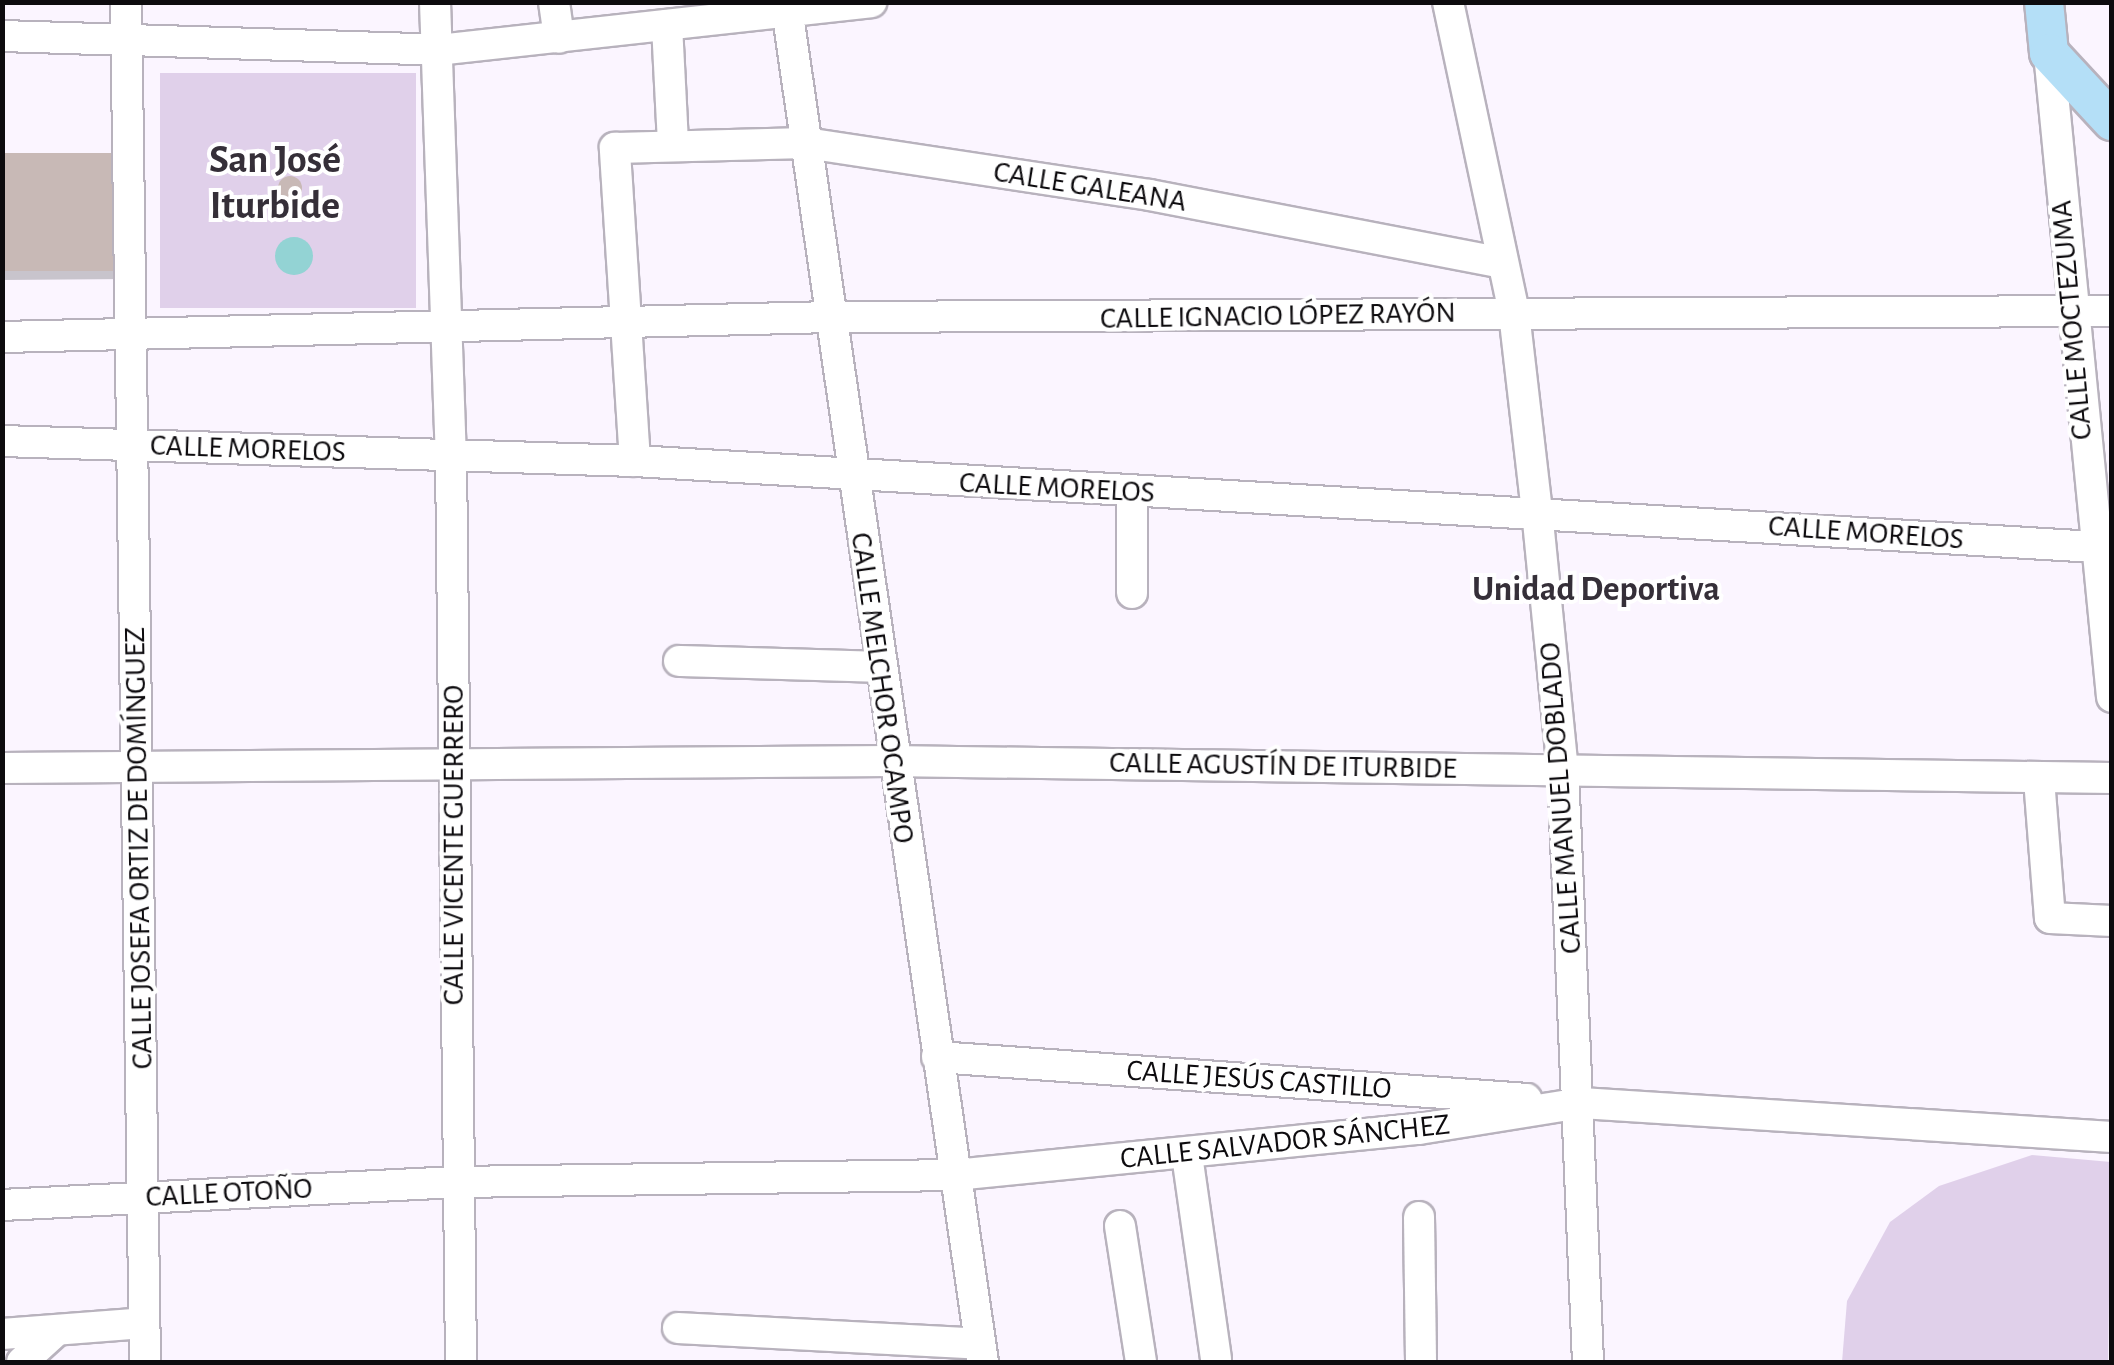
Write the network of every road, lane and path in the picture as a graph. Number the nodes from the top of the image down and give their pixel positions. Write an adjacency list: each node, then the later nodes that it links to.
1 (126, 2): 11 (street, CALLE JOSEFA ORTIZ DE DOMÍNGUEZ)
2 (435, 2): 12 (street, CALLE VICENTE GUERRERO)
3 (554, 2): 10 (street)
4 (871, 2): 7 (street)
5 (1448, 2): 17 (street, CALLE MANUEL DOBLADO)
6 (2044, 2): 13 (main road, CALLE MOCTEZUMA)
7 (786, 7): 8 (street); 16 (street, CALLE MELCHOR OCAMPO)
8 (667, 25): 10 (street); 15 (street)
9 (2, 36): 11 (street)
10 (559, 38): 12 (street)
11 (128, 44): 12 (street); 24 (street, CALLE JOSEFA ORTIZ DE DOMÍNGUEZ)
12 (438, 50): 23 (street, CALLE VICENTE GUERRERO)
13 (2049, 53): 14 (main road); 18 (street, CALLE MOCTEZUMA)
14 (2112, 121)
15 (673, 143): 16 (street, CALLE GALEANA); 22 (street, CALLE GALEANA)
16 (806, 143): 17 (street, CALLE GALEANA); 21 (street, CALLE MELCHOR OCAMPO)
17 (1502, 263): 20 (street, CALLE MANUEL DOBLADO)
18 (2070, 310): 19 (street, CALLE IGNACIO LÓPEZ RAYÓN); 20 (street, CALLE IGNACIO LÓPEZ RAYÓN); 33 (street, CALLE MOCTEZUMA)
19 (2112, 311)
20 (1514, 313): 21 (street, CALLE IGNACIO LÓPEZ RAYÓN); 32 (street, CALLE MANUEL DOBLADO)
21 (834, 317): 22 (street, CALLE IGNACIO LÓPEZ RAYÓN); 30 (street, CALLE MELCHOR OCAMPO)
22 (630, 324): 23 (street, CALLE IGNACIO LÓPEZ RAYÓN); 29 (street)
23 (444, 328): 24 (street, CALLE IGNACIO LÓPEZ RAYÓN); 28 (street, CALLE VICENTE GUERRERO)
24 (128, 333): 25 (street, CALLE IGNACIO LÓPEZ RAYÓN); 27 (street, CALLE JOSEFA ORTIZ DE DOMÍNGUEZ)
25 (2, 336)
26 (2, 441): 27 (street, CALLE MORELOS)
27 (129, 446): 28 (street, CALLE MORELOS); 40 (street, CALLE JOSEFA ORTIZ DE DOMÍNGUEZ)
28 (451, 455): 29 (street, CALLE MORELOS); 39 (street, CALLE VICENTE GUERRERO)
29 (636, 461): 30 (street, CALLE MORELOS)
30 (854, 477): 31 (street, CALLE MORELOS); 36 (street, CALLE MELCHOR OCAMPO)
31 (1132, 492): 32 (street, CALLE MORELOS); 34 (street)
32 (1537, 511): 33 (street, CALLE MORELOS); 42 (street, CALLE MANUEL DOBLADO)
33 (2103, 548): 37 (street, CALLE MOCTEZUMA)
34 (1132, 593)
35 (679, 662): 36 (street)
36 (877, 667): 38 (street, CALLE MELCHOR OCAMPO)
37 (2112, 697)
38 (890, 761): 39 (street, CALLE AGUSTÍN DE ITURBIDE); 42 (street, CALLE AGUSTÍN DE ITURBIDE); 46 (street, CALLE MELCHOR OCAMPO)
39 (455, 765): 40 (street, CALLE AGUSTÍN DE ITURBIDE); 51 (street, CALLE VICENTE GUERRERO)
40 (138, 767): 41 (street, CALLE AGUSTÍN DE ITURBIDE); 52 (street, CALLE JOSEFA ORTIZ DE DOMÍNGUEZ)
41 (2, 768)
42 (1564, 770): 44 (street, CALLE AGUSTÍN DE ITURBIDE); 47 (street, CALLE MANUEL DOBLADO)
43 (2112, 778): 44 (street, CALLE AGUSTÍN DE ITURBIDE)
44 (2039, 779): 45 (street)
45 (2112, 921)
46 (937, 1057): 47 (street, CALLE JESÚS CASTILLO); 50 (street, CALLE MELCHOR OCAMPO)
47 (1581, 1103): 48 (street, CALLE SALVADOR SÁNCHEZ); 49 (street, CALLE SALVADOR SÁNCHEZ); 67 (street, CALLE MANUEL DOBLADO)
48 (2112, 1137)
49 (1186, 1155): 50 (street, CALLE SALVADOR SÁNCHEZ); 61 (street)
50 (954, 1175): 51 (street, CALLE SALVADOR SÁNCHEZ); 60 (street, CALLE MELCHOR OCAMPO)
51 (455, 1182): 52 (street, CALLE OTOÑO); 64 (street, CALLE VICENTE GUERRERO)
52 (146, 1196): 53 (street, CALLE OTOÑO); 56 (street, CALLE JOSEFA ORTIZ DE DOMÍNGUEZ)
53 (2, 1205)
54 (1420, 1216): 66 (street)
55 (1120, 1226): 65 (street)
56 (144, 1323): 58 (street); 63 (street, CALLE JOSEFA ORTIZ DE DOMÍNGUEZ)
57 (678, 1328): 60 (street)
58 (55, 1332): 59 (street); 62 (street)
59 (2, 1334)
60 (982, 1353)
61 (1216, 1359)
62 (22, 1362)
63 (145, 1362)
64 (462, 1362)
65 (1141, 1362)
66 (1422, 1362)
67 (1588, 1362)

